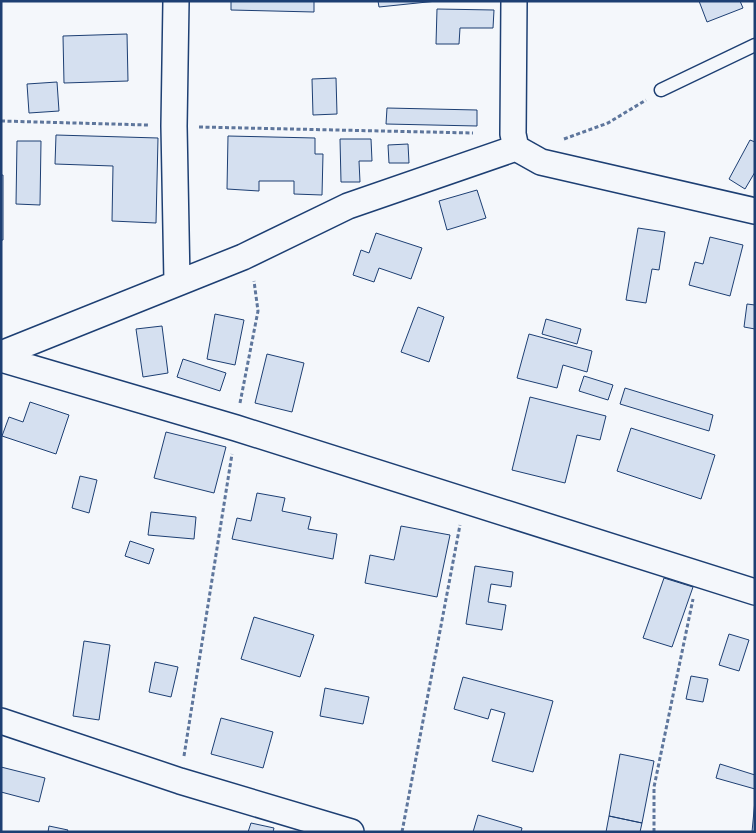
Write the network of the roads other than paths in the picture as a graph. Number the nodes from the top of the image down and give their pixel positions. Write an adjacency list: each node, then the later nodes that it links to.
1 (176, 1): 7 (street)
2 (514, 1): 5 (street)
3 (755, 45): 4 (lane)
4 (661, 90)
5 (515, 141): 6 (street); 7 (street)
6 (755, 211)
7 (177, 282): 8 (street)
8 (1, 354)
9 (1, 360): 10 (street)
10 (755, 592)
11 (1, 721): 12 (street)
12 (351, 832)

